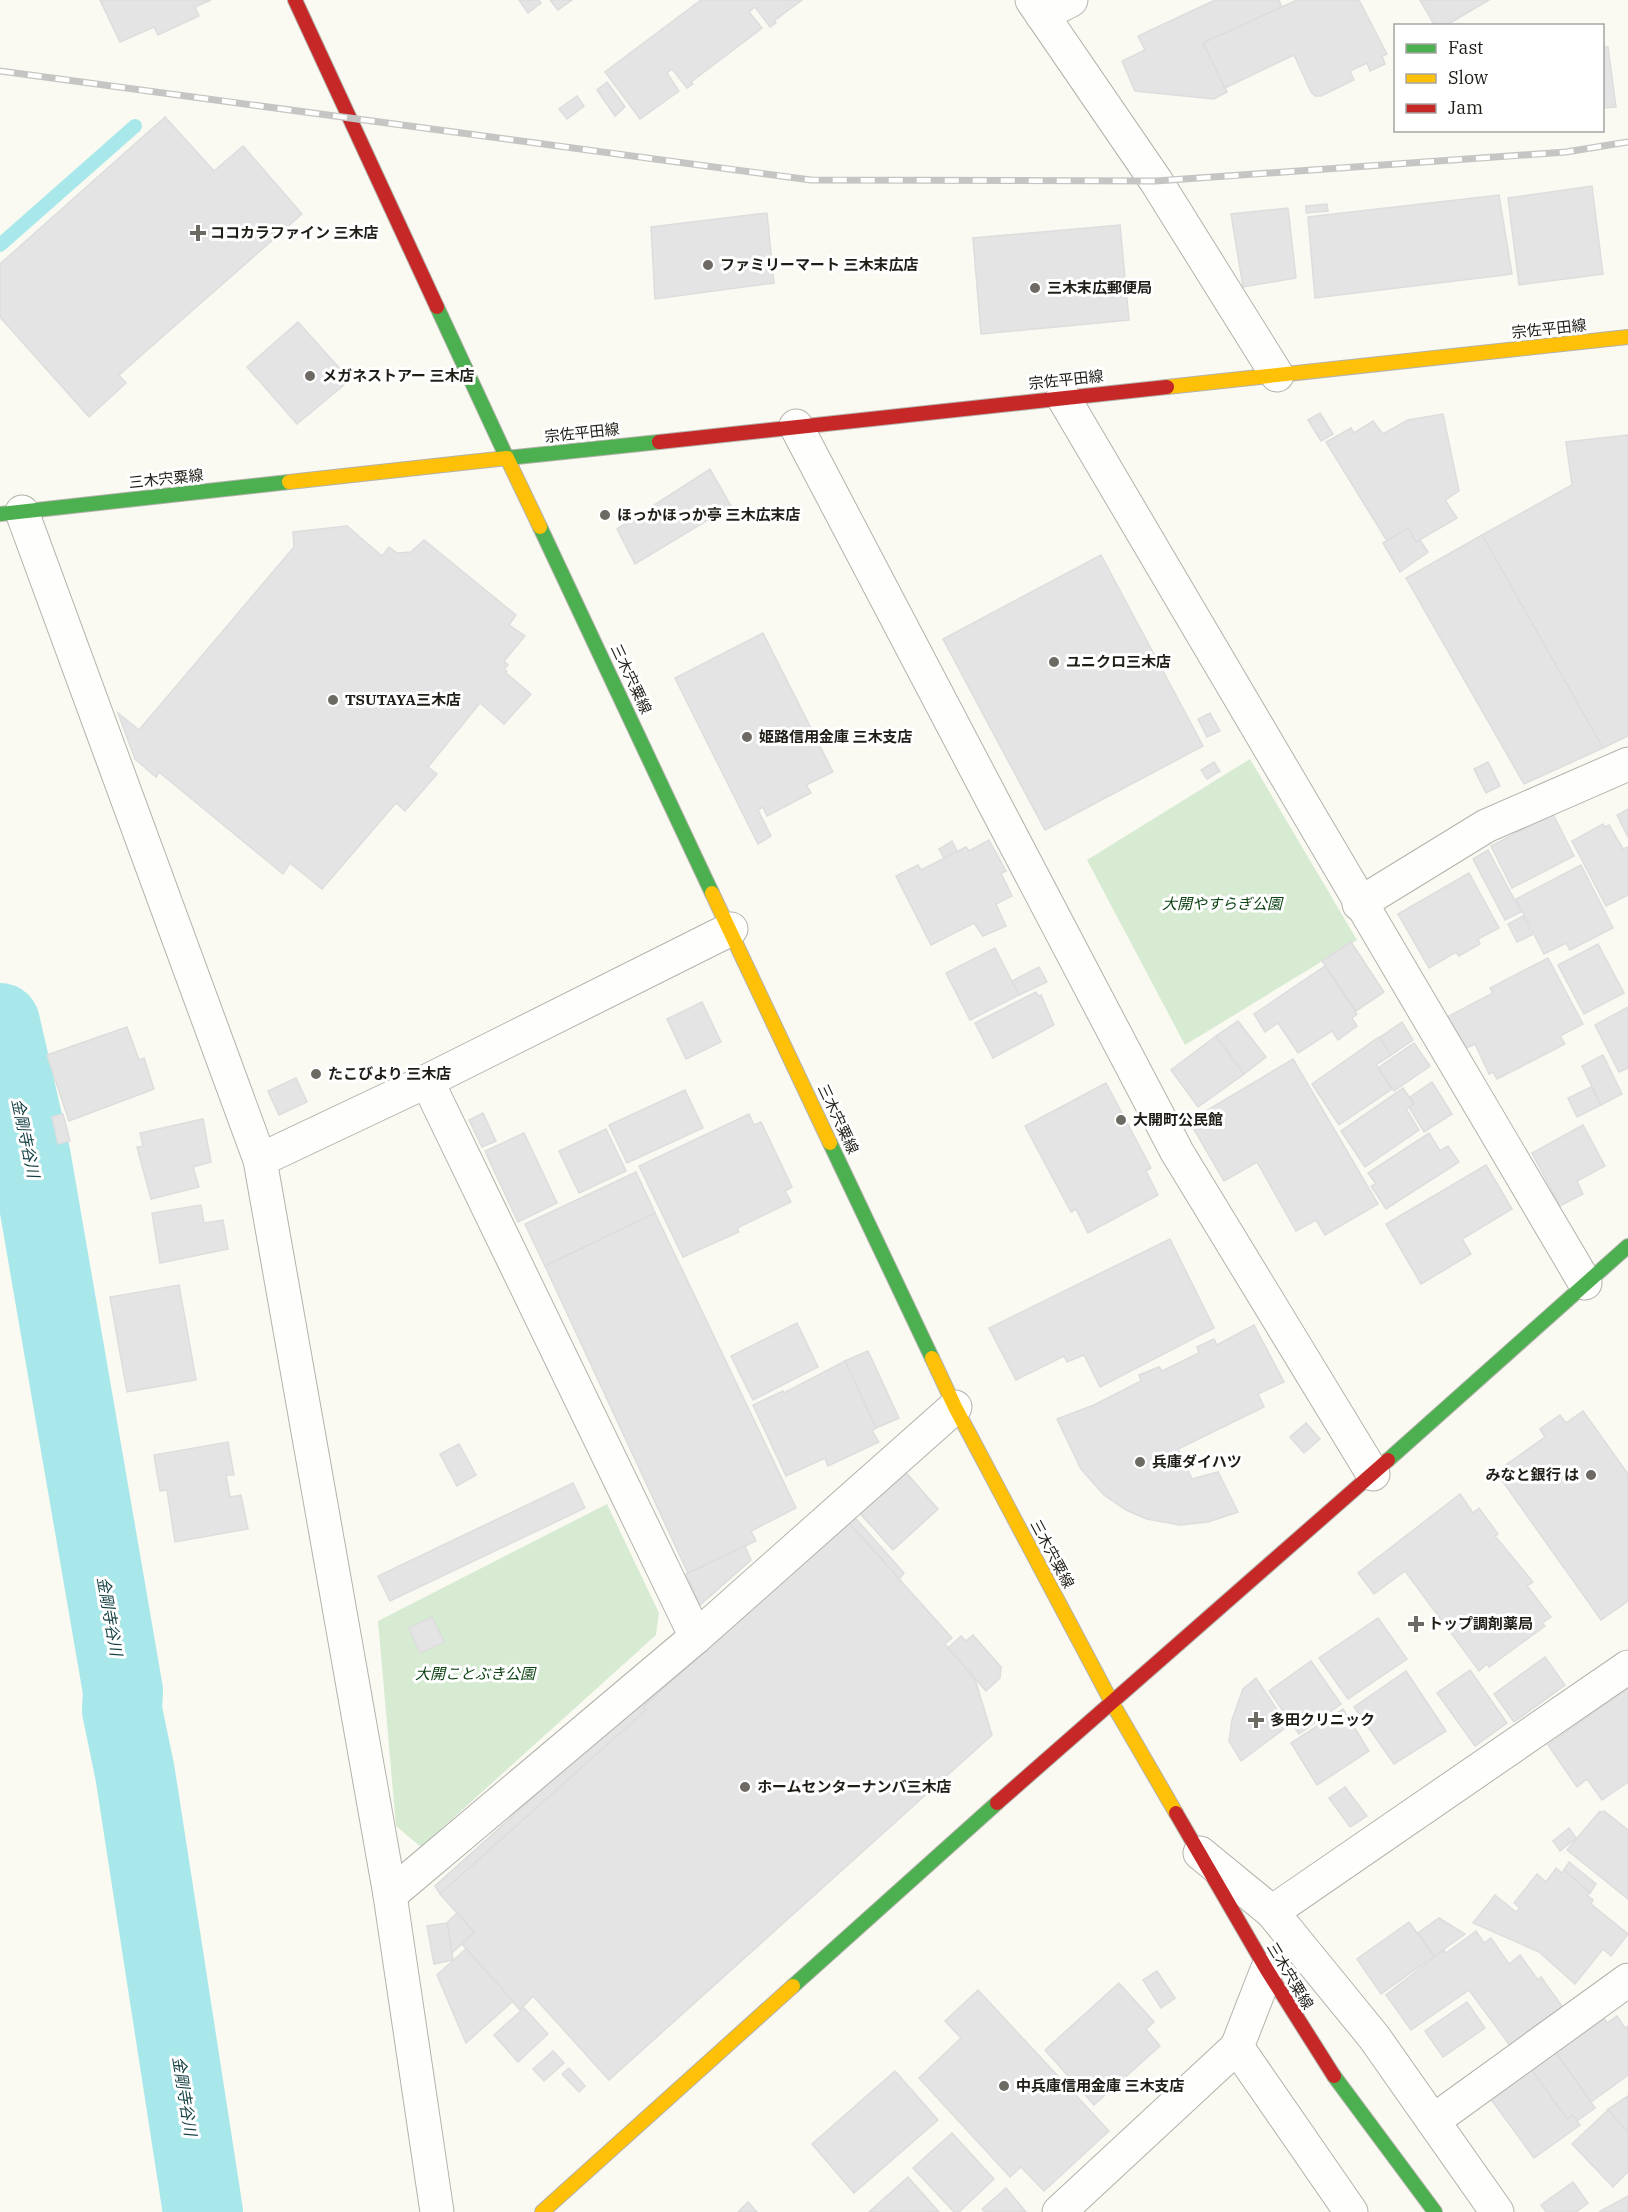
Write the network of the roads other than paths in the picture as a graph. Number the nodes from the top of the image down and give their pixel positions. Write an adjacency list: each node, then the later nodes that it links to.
1 (295, 0): 8 (main road)
2 (1071, 0): 3 (street)
3 (1037, 7): 5 (street)
4 (1628, 337): 5 (main road, 宗佐平田線)
5 (1277, 375): 6 (main road, 宗佐平田線)
6 (1063, 397): 7 (main road, 宗佐平田線); 11 (street)
7 (796, 426): 8 (main road, 宗佐平田線); 18 (street)
8 (507, 458): 9 (main road, 三木宍粟線); 12 (main road, 三木宍粟線)
9 (11, 513): 14 (street)
10 (1628, 764): 11 (street)
11 (1359, 904): 16 (street)
12 (731, 929): 13 (street); 17 (main road, 三木宍粟線)
13 (428, 1081): 14 (street); 19 (street)
14 (260, 1160): 23 (street)
15 (1628, 1246): 16 (main road)
16 (1585, 1283): 18 (main road)
17 (955, 1407): 19 (street); 21 (main road, 三木宍粟線)
18 (1373, 1474): 21 (main road)
19 (696, 1637): 23 (street)
20 (1628, 1667): 24 (street)
21 (1111, 1701): 22 (main road, 三木宍粟線); 30 (main road)
22 (1198, 1852): 24 (street); 25 (main road, 三木宍粟線)
23 (390, 1895): 29 (street)
24 (1272, 1912): 28 (street)
25 (1267, 1970): 27 (street); 33 (main road, 三木宍粟線)
26 (1628, 1980): 28 (street)
27 (1237, 2047): 31 (street); 32 (street)
28 (1433, 2121): 34 (street)
29 (437, 2212)
30 (542, 2212)
31 (1059, 2212)
32 (1351, 2212)
33 (1434, 2212)
34 (1497, 2212)

